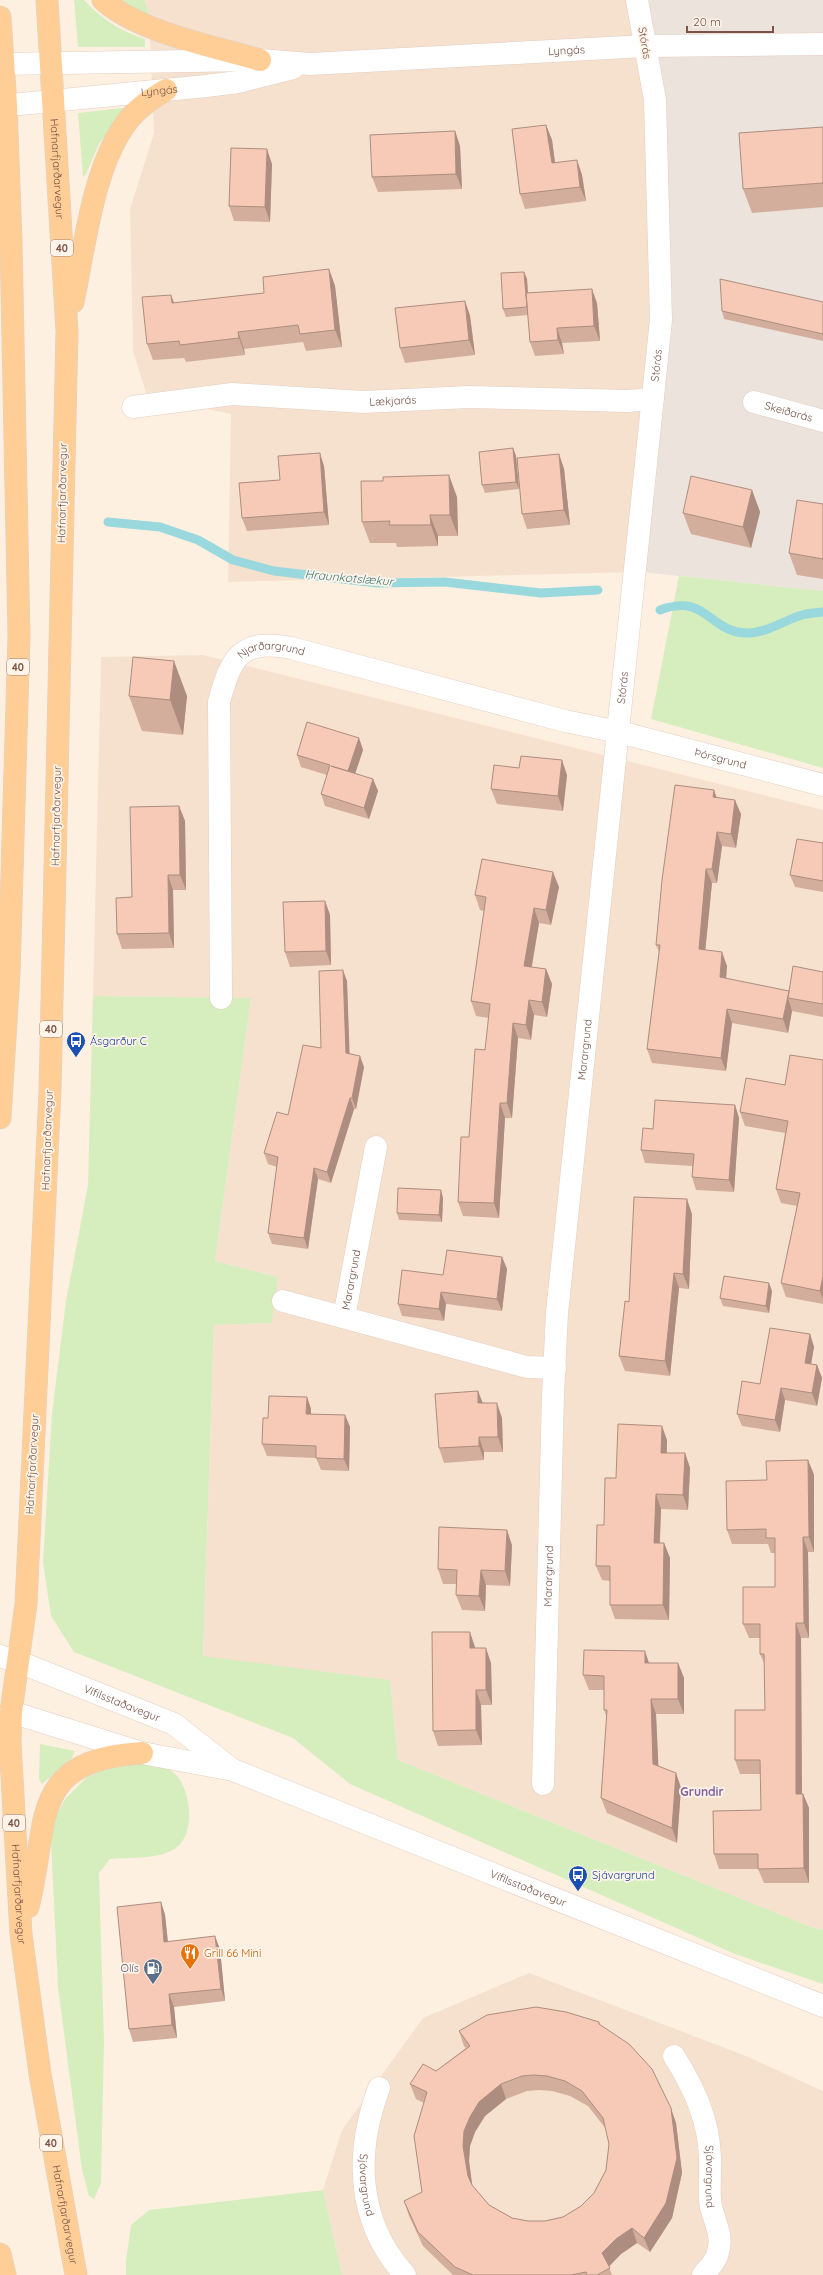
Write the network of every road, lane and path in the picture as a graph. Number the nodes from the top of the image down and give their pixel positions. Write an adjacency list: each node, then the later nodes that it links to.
1 (47, 0): 8 (main road, Hafnarfjarðarvegur / 40)
2 (103, 0): 7 (main road)
3 (637, 0): 6 (street, Stórás)
4 (0, 17): 9 (main road, 40)
5 (823, 44): 6 (street, Lyngás)
6 (645, 46): 10 (street, Lyngás); 17 (street, Stórás)
7 (260, 60): 8 (street, Lyngás); 10 (street, Lyngás)
8 (52, 63): 9 (street, Lyngás); 12 (main road, Hafnarfjarðarvegur / 40)
9 (2, 64): 13 (main road, 40)
10 (310, 64): 11 (street, Lyngás)
11 (166, 90): 12 (street, Lyngás); 16 (main road)
12 (54, 100): 13 (street, Lyngás); 16 (main road, Hafnarfjarðarvegur / 40)
13 (3, 105): 15 (main road, 40)
14 (0, 213): 15 (main road)
15 (11, 241): 23 (main road, 40)
16 (67, 331): 31 (main road, Hafnarfjarðarvegur / 40)
17 (653, 399): 19 (street, Lækjarás); 21 (street, Stórás)
18 (754, 402): 20 (street, Skeiðarás)
19 (133, 407)
20 (823, 422)
21 (619, 732): 22 (street, Þórsgrund); 25 (street, Njarðargrund); 30 (street, Marargrund)
22 (823, 785)
23 (9, 974): 24 (main road); 26 (main road, 40)
24 (0, 995)
25 (221, 998)
26 (0, 1118)
27 (376, 1147): 29 (street, Marargrund)
28 (283, 1301): 29 (street, Marargrund)
29 (344, 1318): 30 (street, Marargrund)
30 (555, 1368): 35 (street, Marargrund)
31 (9, 1659): 32 (main road, Hafnarfjarðarvegur / 40); 34 (street, Vífilsstaðavegur)
32 (5, 1710): 33 (street, Vífilsstaðavegur); 36 (main road, Hafnarfjarðarvegur / 40)
33 (142, 1753): 34 (street, Vífilsstaðavegur); 36 (main road)
34 (233, 1770): 37 (street, Vífilsstaðavegur)
35 (543, 1784)
36 (21, 1934): 42 (main road, Hafnarfjarðarvegur / 40)
37 (823, 2006)
38 (674, 2056): 44 (street, Sjávargrund)
39 (379, 2088): 43 (street, Sjávargrund)
40 (0, 2254): 41 (main road)
41 (5, 2275)
42 (76, 2275)
43 (405, 2275)
44 (703, 2275)

